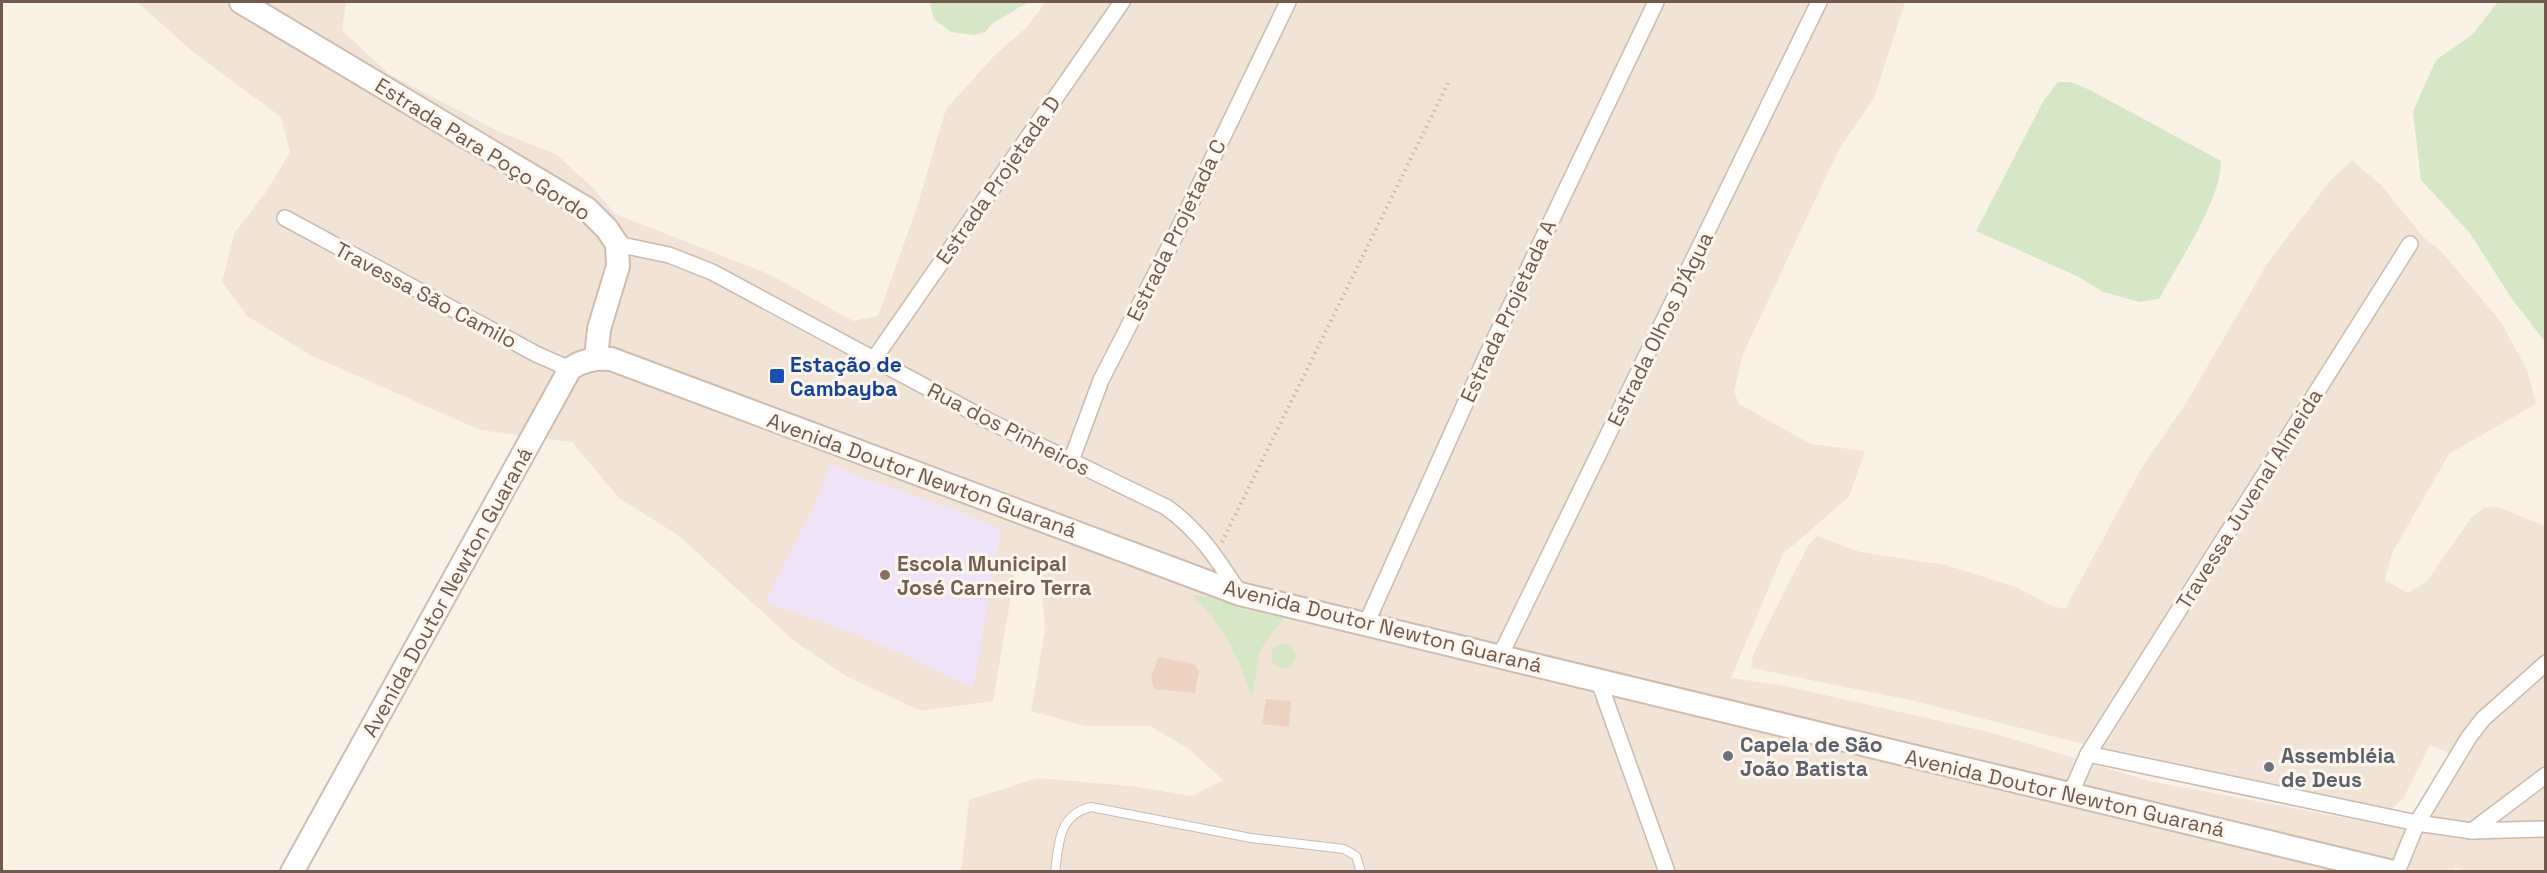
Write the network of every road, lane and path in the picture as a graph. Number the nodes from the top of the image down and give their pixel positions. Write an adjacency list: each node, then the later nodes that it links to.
1 (241, 2): 9 (main road, Estrada Para Poço Gordo)
2 (1122, 2): 11 (street, Estrada Projetada D)
3 (1288, 2): 13 (street, Estrada Projetada C)
4 (1656, 2): 16 (street, Estrada Projetada A)
5 (1820, 2): 17 (street, Estrada Olhos D'Água)
6 (1450, 80): 14 (path)
7 (285, 218): 12 (street, Travessa São Camilo)
8 (2410, 243): 20 (street, Travessa Juvenal Almeida)
9 (617, 244): 10 (main road); 11 (street, Rua dos Pinheiros)
10 (596, 358): 12 (main road); 15 (main road, Avenida Doutor Newton Guaraná)
11 (874, 359): 13 (street, Rua dos Pinheiros)
12 (570, 369): 27 (main road, Avenida Doutor Newton Guaraná)
13 (1071, 460): 14 (street, Rua dos Pinheiros)
14 (1215, 556): 15 (street, Rua dos Pinheiros)
15 (1239, 594): 16 (main road, Avenida Doutor Newton Guaraná)
16 (1366, 624): 17 (main road, Avenida Doutor Newton Guaraná)
17 (1500, 656): 19 (main road, Avenida Doutor Newton Guaraná)
18 (2546, 663): 23 (street)
19 (1598, 679): 22 (main road, Avenida Doutor Newton Guaraná); 30 (street)
20 (2088, 754): 22 (street, Travessa Juvenal Almeida); 23 (street)
21 (2546, 775): 25 (street)
22 (2070, 795): 26 (main road, Avenida Doutor Newton Guaraná)
23 (2417, 823): 25 (street); 31 (street)
24 (2546, 830): 25 (street)
25 (2472, 831)
26 (2346, 866): 31 (main road, Avenida Doutor Newton Guaraná)
27 (292, 872)
28 (1055, 872): 29 (lane)
29 (1361, 872)
30 (1667, 872)
31 (2395, 872)

